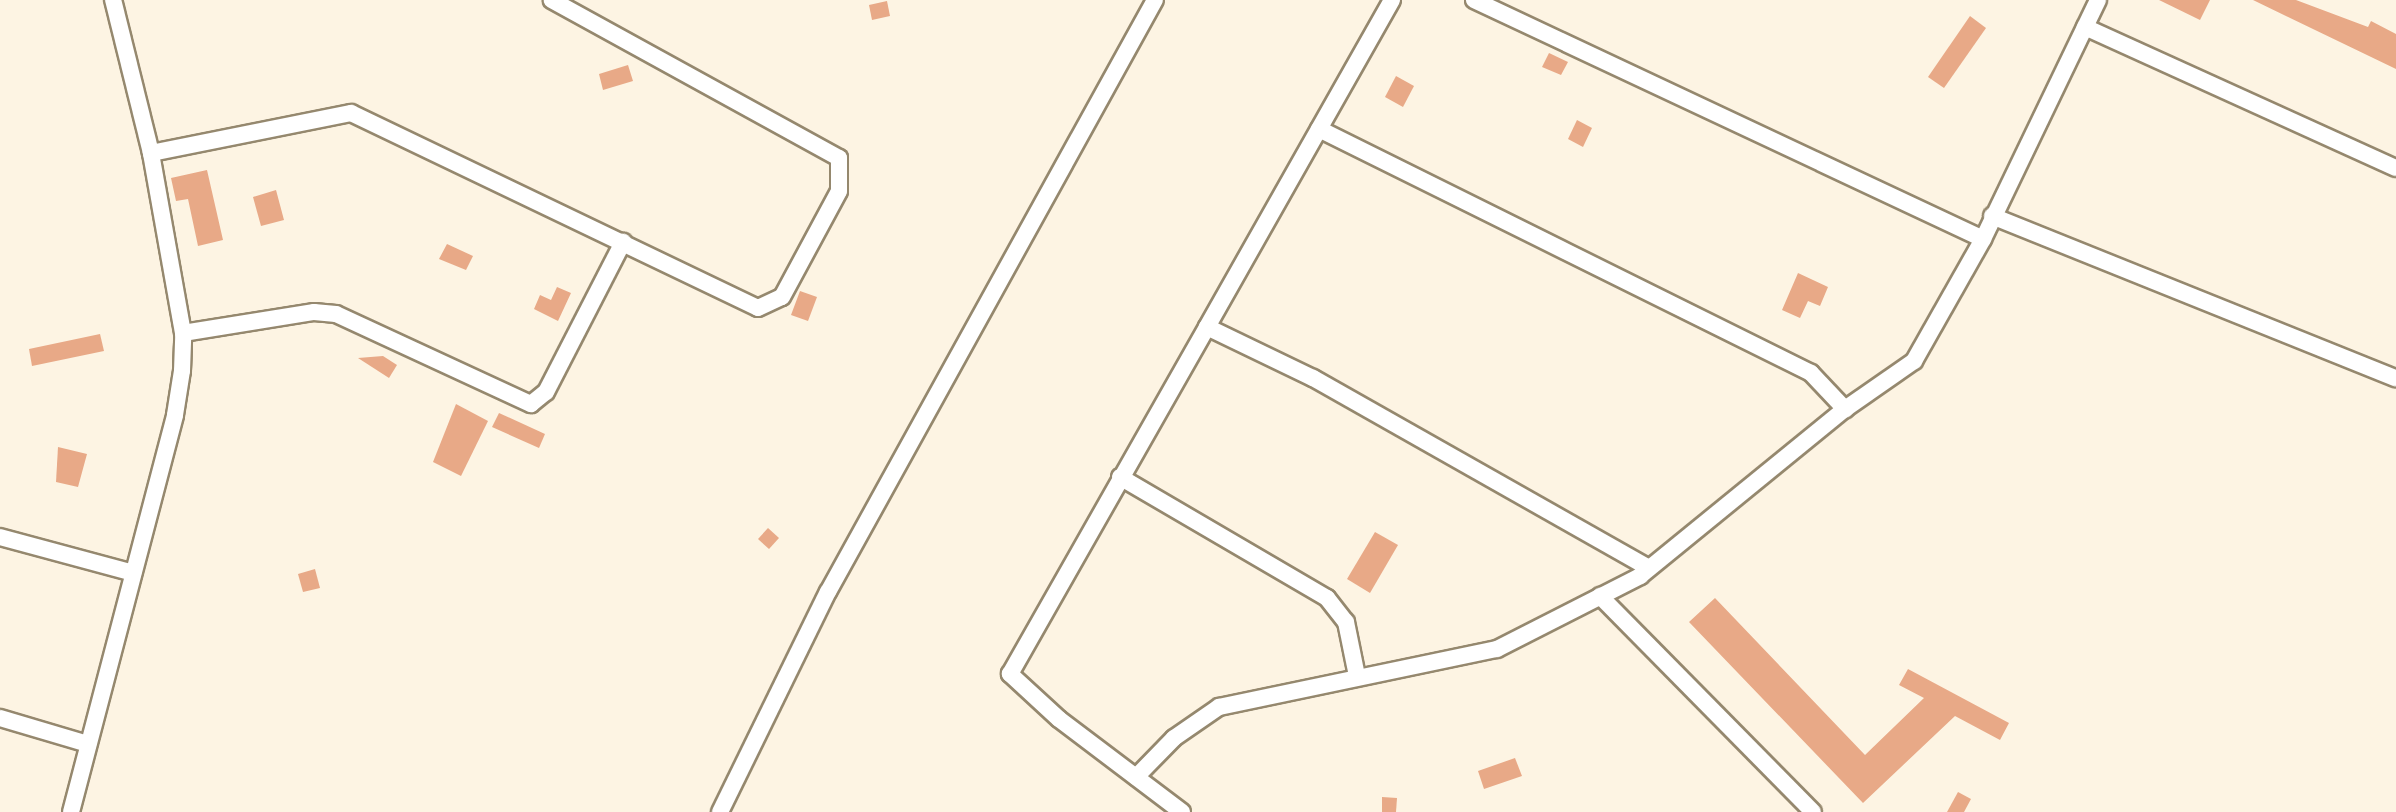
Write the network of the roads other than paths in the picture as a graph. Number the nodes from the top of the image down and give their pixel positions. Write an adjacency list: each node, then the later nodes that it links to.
1 (113, 0): 9 (street)
2 (552, 0): 13 (street)
3 (1155, 0): 28 (street)
4 (1392, 0): 8 (street)
5 (1474, 0): 12 (street)
6 (2098, 0): 7 (street)
7 (2085, 27): 10 (street); 11 (street)
8 (1319, 129): 14 (street); 17 (street)
9 (151, 153): 13 (street); 15 (street)
10 (2396, 168)
11 (1992, 216): 12 (street); 16 (street)
12 (1983, 239): 17 (street)
13 (623, 242): 15 (street)
14 (1207, 327): 18 (street); 20 (street)
15 (183, 333): 21 (street)
16 (2396, 378)
17 (1845, 409): 20 (street)
18 (1120, 477): 23 (street); 26 (street)
19 (0, 537): 21 (street)
20 (1647, 567): 22 (street)
21 (133, 573): 25 (street)
22 (1600, 596): 23 (street); 30 (street)
23 (1357, 676): 26 (street)
24 (0, 718): 25 (street)
25 (88, 744): 27 (street)
26 (1136, 777): 29 (street)
27 (71, 812)
28 (720, 812)
29 (1182, 812)
30 (1813, 812)

